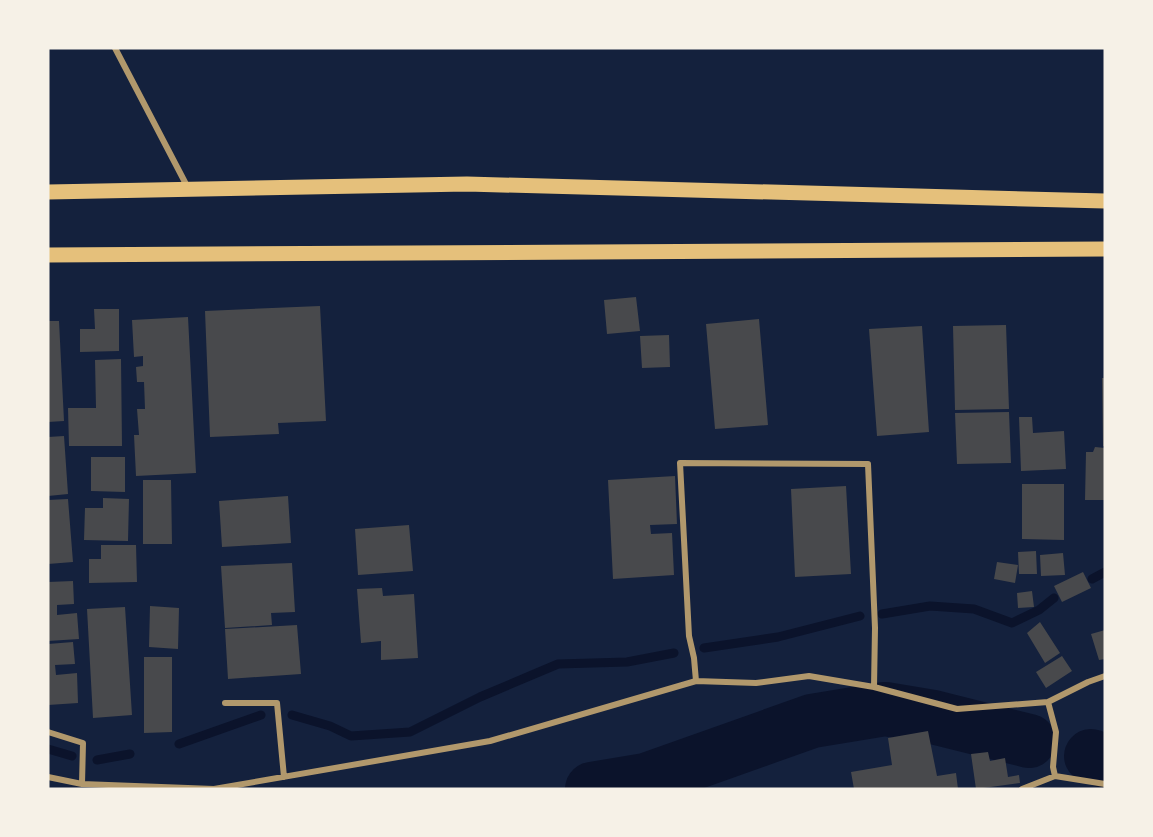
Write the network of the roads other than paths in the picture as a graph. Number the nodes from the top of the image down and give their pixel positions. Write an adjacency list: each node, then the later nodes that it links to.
1 (115, 48): 2 (street)
2 (189, 190): 3 (main road); 4 (main road)
3 (48, 192)
4 (1105, 201)
5 (1105, 249): 6 (main road)
6 (48, 255)
7 (1105, 676): 10 (street)
8 (696, 681): 9 (street); 9 (street); 15 (street)
9 (874, 687): 10 (street)
10 (1048, 702): 13 (street)
11 (225, 703): 15 (street)
12 (48, 732): 16 (street)
13 (1055, 776): 18 (street); 19 (street)
14 (48, 777): 16 (street)
15 (284, 777): 16 (street)
16 (82, 784)
17 (1105, 784): 18 (street)
18 (1095, 786)
19 (1022, 789)

